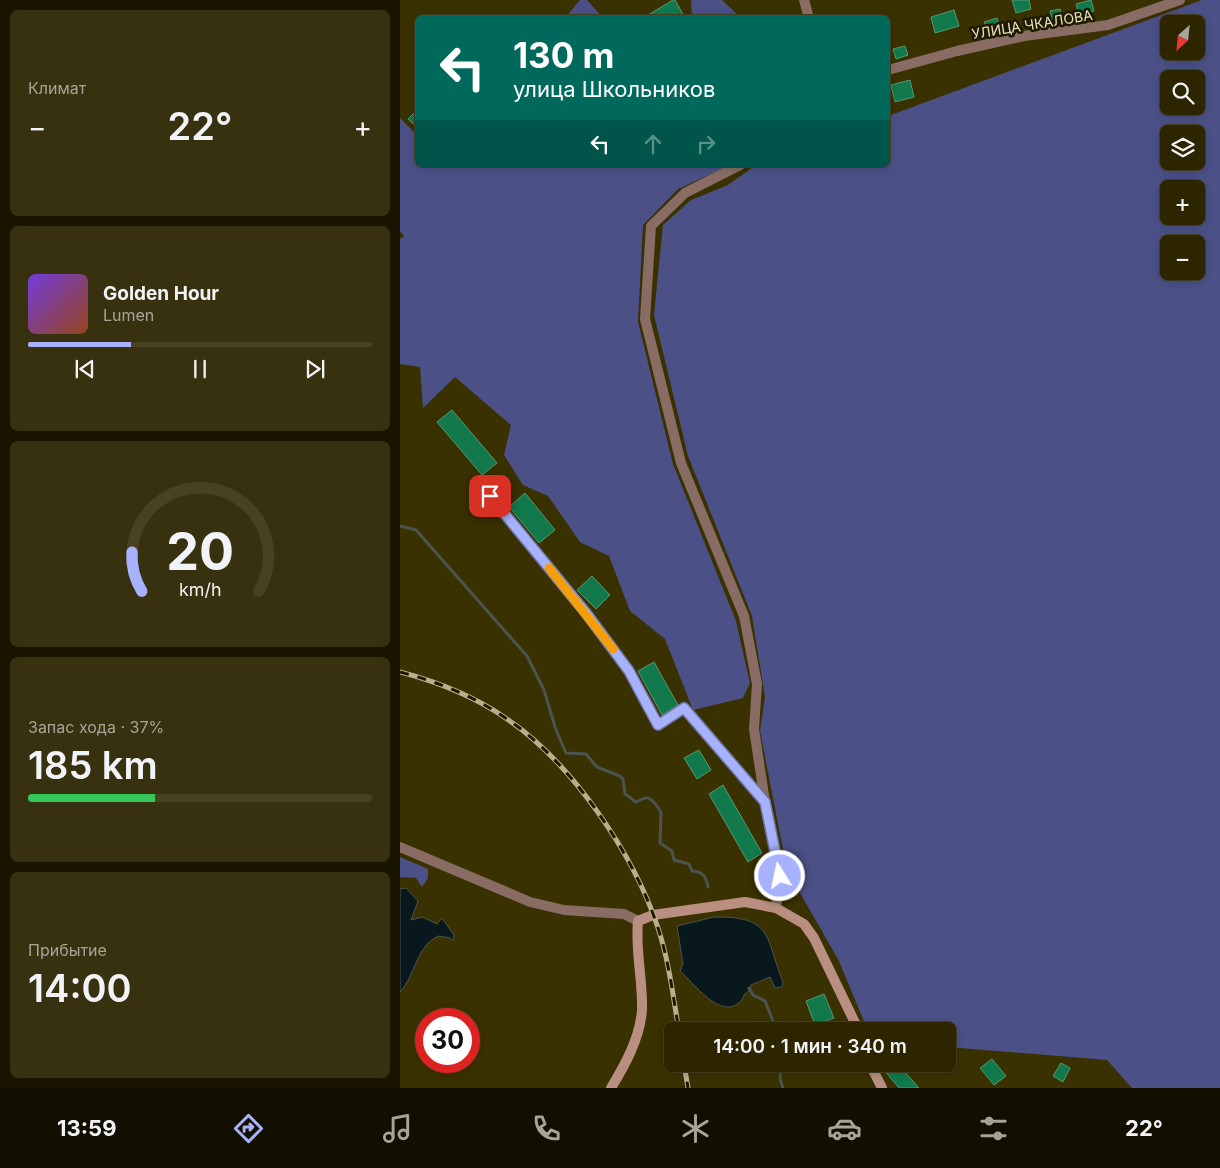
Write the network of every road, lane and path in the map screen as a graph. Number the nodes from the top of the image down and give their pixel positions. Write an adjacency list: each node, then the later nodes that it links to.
1 (804, 0): 3 (street)
2 (1180, 0): 4 (street, УЛИЦА ЧКАЛОВА)
3 (808, 15)
4 (890, 69)
5 (736, 167): 7 (street)
6 (477, 481): 7 (street)
7 (765, 802): 9 (street)
8 (400, 847): 10 (street)
9 (776, 908): 10 (street); 11 (street)
10 (638, 921): 13 (street)
11 (855, 1022)
12 (874, 1072): 14 (street)
13 (611, 1088)
14 (882, 1088)

